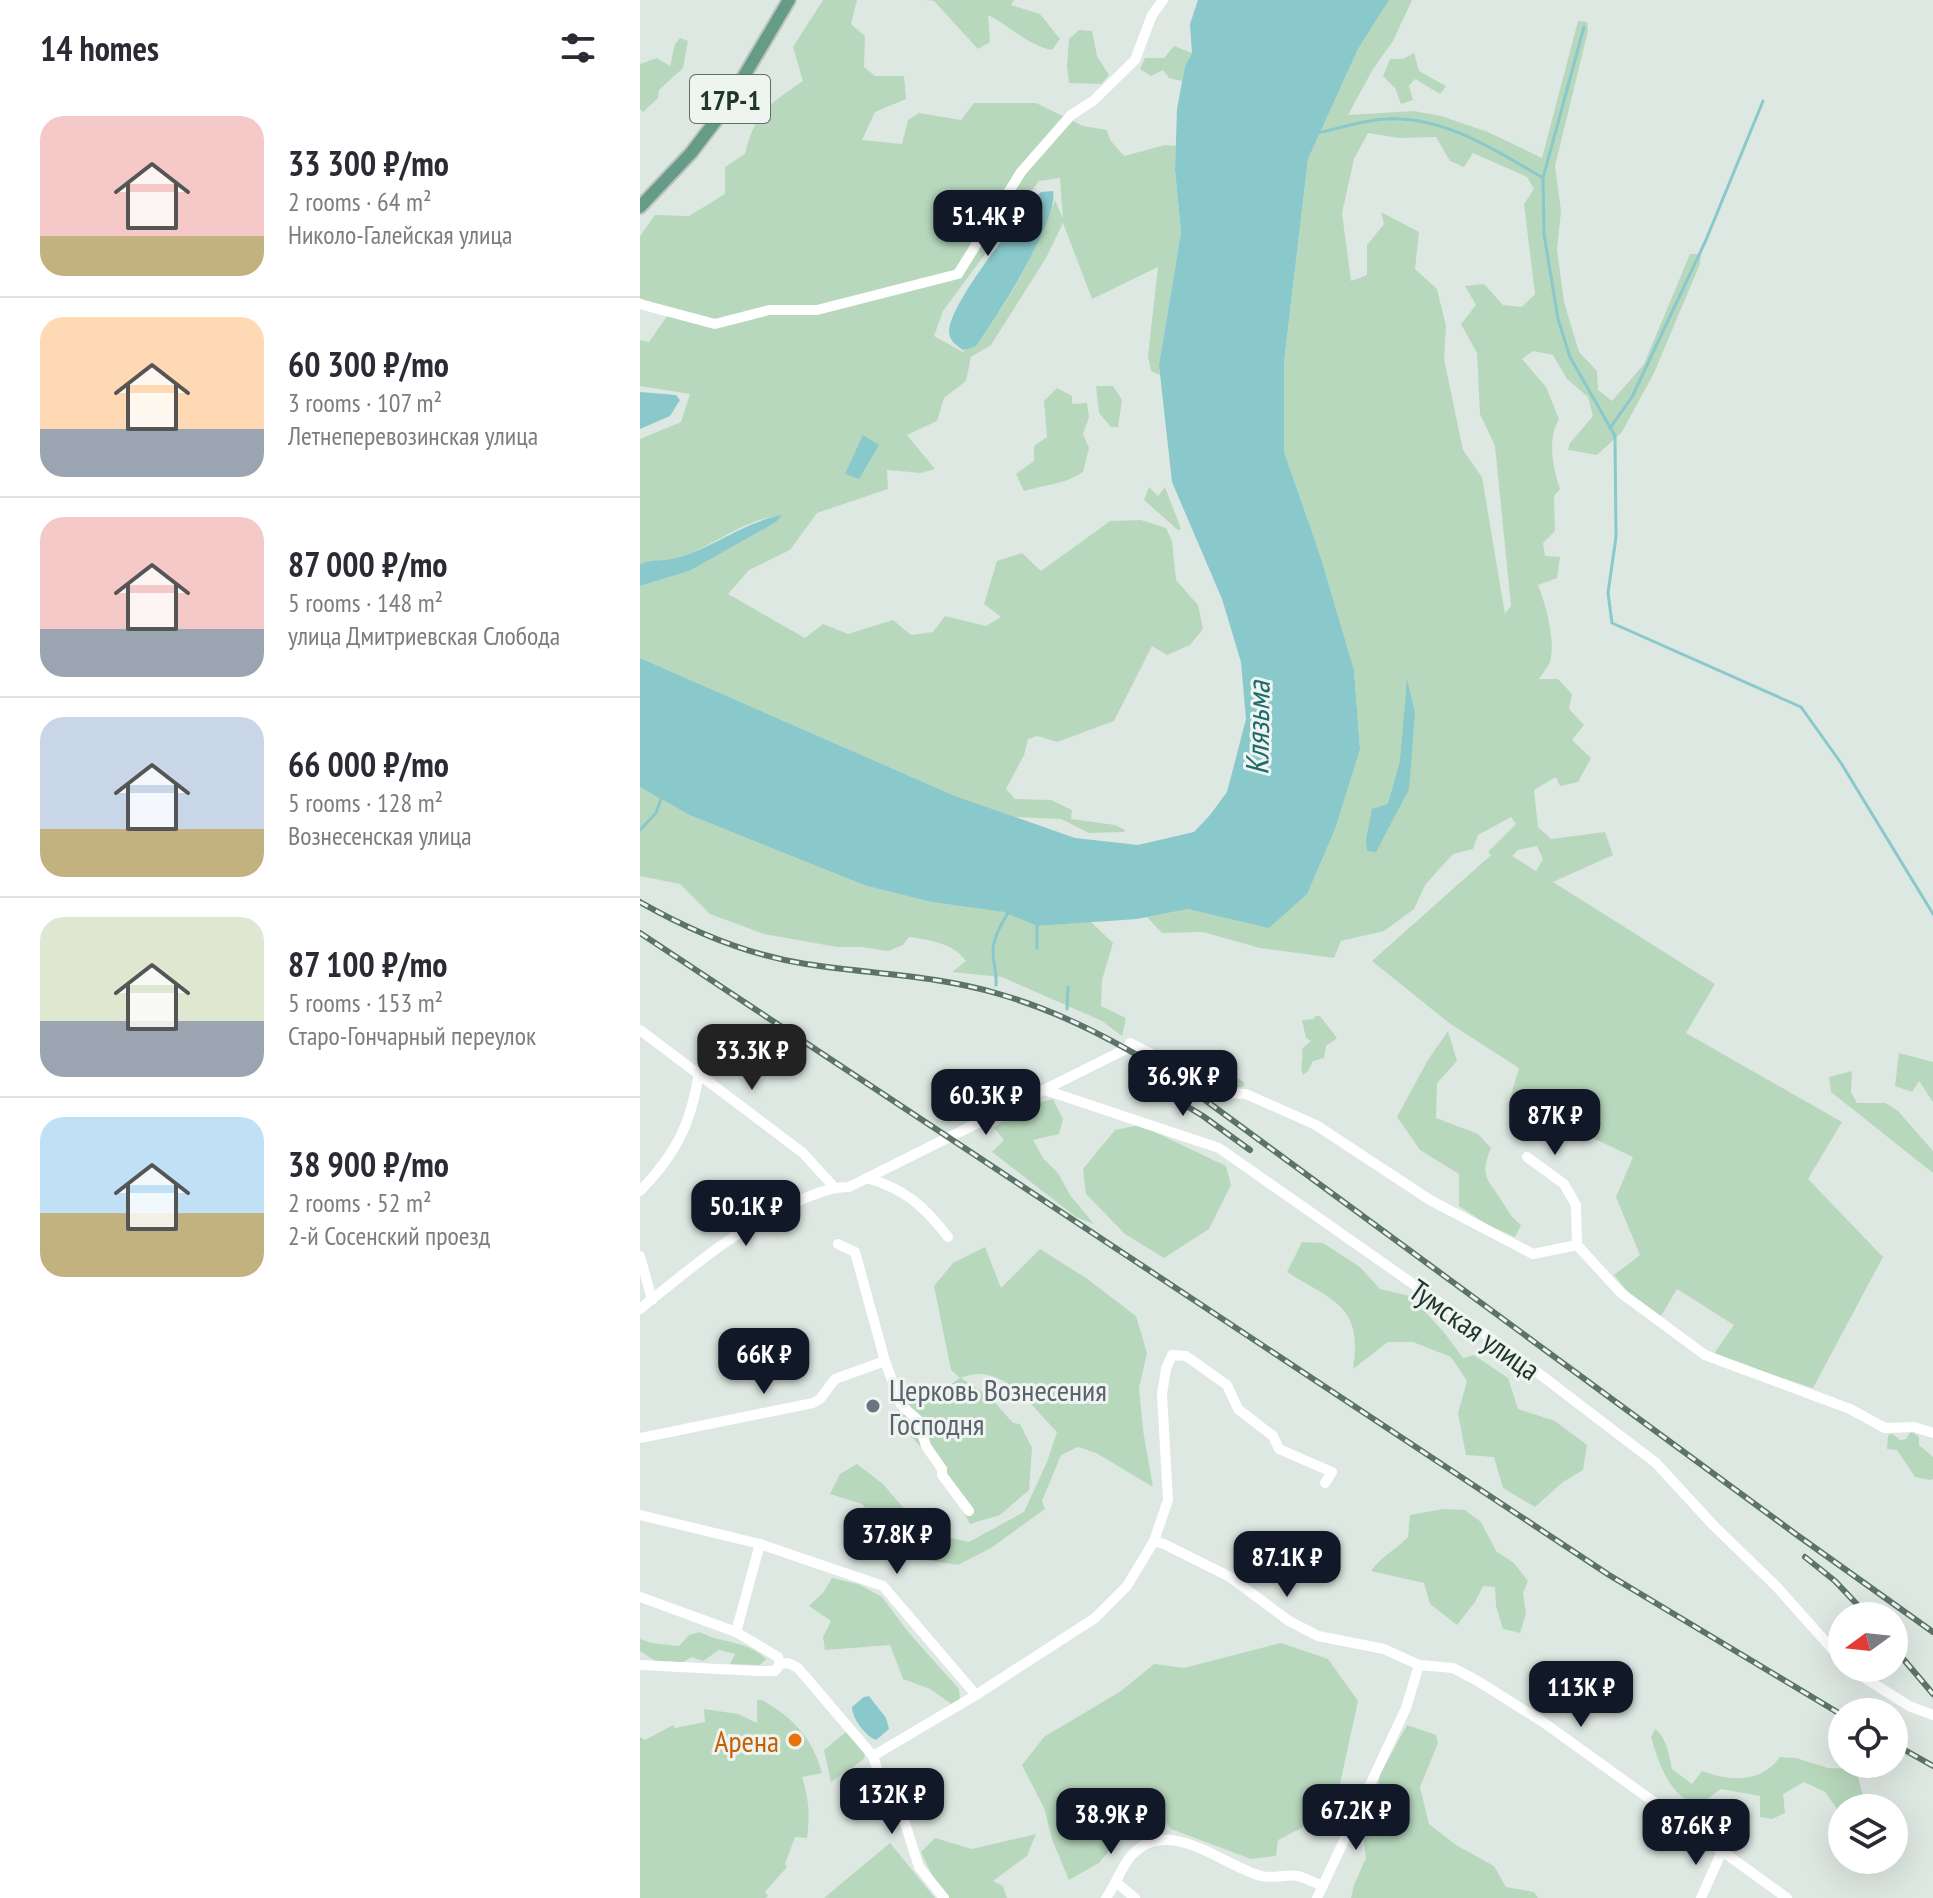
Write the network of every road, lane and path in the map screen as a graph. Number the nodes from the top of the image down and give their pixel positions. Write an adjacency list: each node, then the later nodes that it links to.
1 (789, 0): 3 (main road, 17Р-1)
2 (1163, 0): 4 (street)
3 (640, 207)
4 (640, 304)
5 (640, 1030): 6 (street)
6 (699, 1073): 10 (street); 11 (street)
7 (1045, 1090): 9 (street); 14 (street); 28 (street, Тумская улица)
8 (1527, 1157): 14 (street)
9 (867, 1178): 10 (street); 12 (street)
10 (834, 1187): 16 (street)
11 (640, 1191)
12 (948, 1237)
13 (838, 1244): 18 (street)
14 (1577, 1245): 19 (street)
15 (640, 1256): 16 (street)
16 (652, 1300): 17 (street)
17 (640, 1309)
18 (885, 1361): 20 (street); 22 (street)
19 (1933, 1433)
20 (640, 1438)
21 (1325, 1483): 24 (street)
22 (969, 1511)
23 (640, 1515): 25 (street)
24 (1154, 1541): 31 (street); 33 (street)
25 (760, 1544): 27 (street); 33 (street)
26 (640, 1597): 27 (street)
27 (736, 1632): 29 (street)
28 (1828, 1644)
29 (780, 1664): 30 (street); 35 (street)
30 (640, 1665)
31 (1419, 1665): 36 (street); 38 (street)
32 (1871, 1682): 34 (street)
33 (976, 1695): 35 (street)
34 (1933, 1715)
35 (873, 1756): 39 (street)
36 (1722, 1851): 43 (street); 44 (street)
37 (1117, 1883): 38 (street); 40 (street); 41 (street)
38 (1321, 1885): 42 (street)
39 (944, 1898)
40 (1106, 1898)
41 (1135, 1898)
42 (1317, 1898)
43 (1701, 1898)
44 (1787, 1898)

